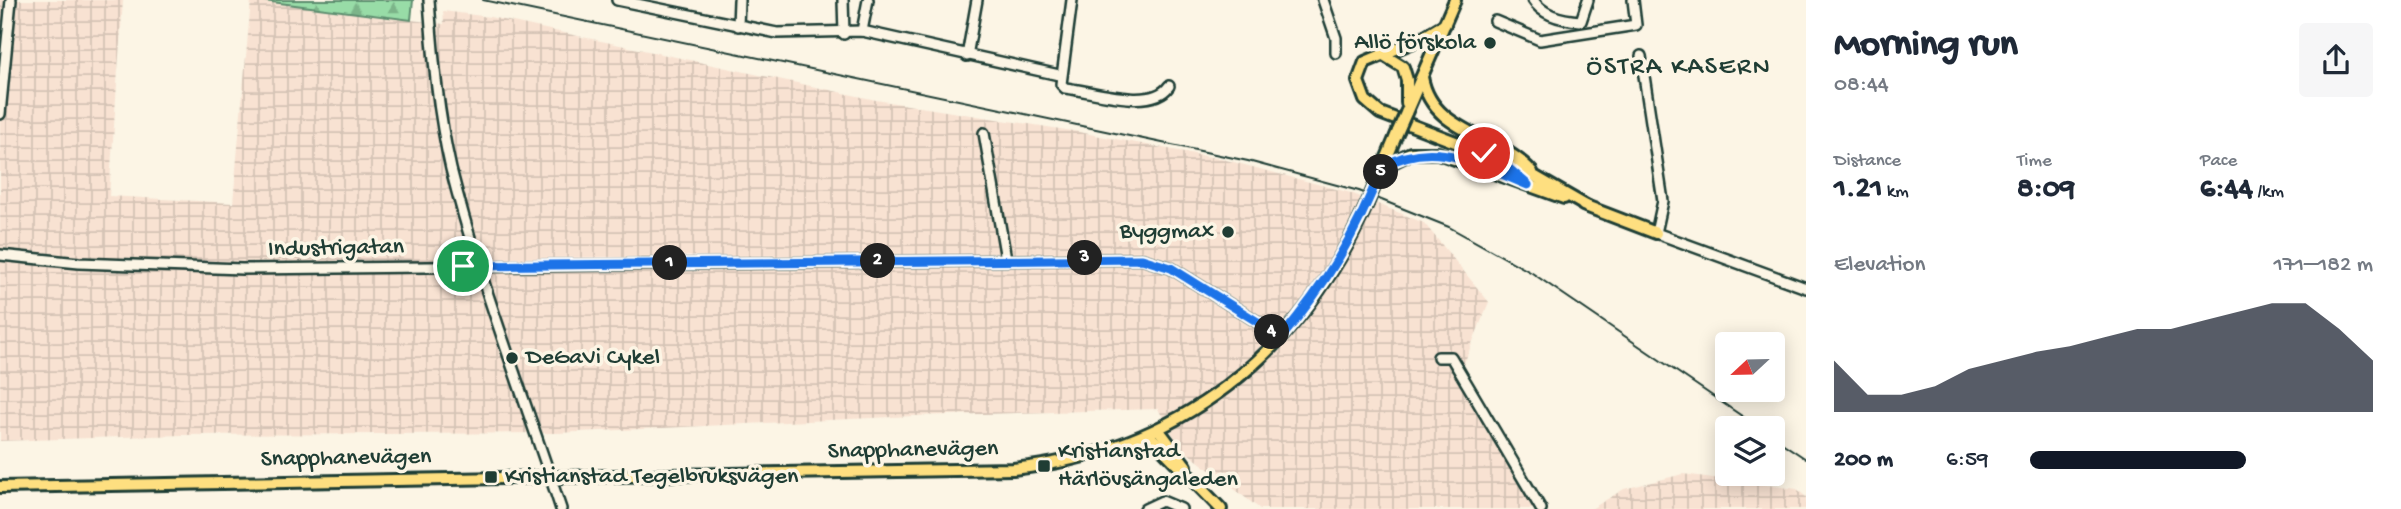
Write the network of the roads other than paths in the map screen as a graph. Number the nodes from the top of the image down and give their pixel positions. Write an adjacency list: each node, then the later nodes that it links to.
1 (11, 0): 28 (street)
2 (429, 0): 35 (street)
3 (617, 0): 14 (street)
4 (739, 0): 17 (street)
5 (843, 0): 19 (street)
6 (868, 0): 18 (street)
7 (977, 0): 22 (street)
8 (1072, 0): 24 (street)
9 (1323, 0): 20 (street)
10 (1455, 0): 16 (main road, Snapphanevägen)
11 (1533, 0): 12 (street)
12 (1588, 0)
13 (1633, 0): 15 (street)
14 (655, 4): 17 (street)
15 (1495, 21)
16 (1445, 24): 21 (main road); 25 (main road, Snapphanevägen)
17 (738, 26): 19 (street)
18 (862, 31): 19 (street); 22 (street)
19 (844, 34)
20 (1335, 53)
21 (1382, 54): 27 (main road); 31 (main road)
22 (967, 56): 24 (street)
23 (1641, 56): 32 (street)
24 (1059, 75): 26 (street)
25 (1422, 77): 27 (main road, Snapphanevägen); 31 (main road)
26 (1169, 86)
27 (1406, 113): 30 (main road, Snapphanevägen, bridge)
28 (0, 114)
29 (984, 133): 34 (street)
30 (1381, 170): 31 (main road); 37 (main road, Snapphanevägen, bridge)
31 (1531, 181): 32 (main road)
32 (1656, 233): 36 (street)
33 (0, 255): 35 (street, Industrigatan)
34 (1006, 259): 35 (street, Industrigatan); 37 (street, Industrigatan)
35 (480, 266): 40 (street)
36 (1806, 288)
37 (1280, 339): 39 (main road, Snapphanevägen)
38 (1438, 357): 46 (street)
39 (1153, 431): 40 (main road, Snapphanevägen); 45 (main road)
40 (550, 476): 41 (main road, Snapphanevägen); 42 (street)
41 (0, 487)
42 (561, 509)
43 (1145, 509): 44 (street)
44 (1181, 509)
45 (1223, 509)
46 (1541, 509)

